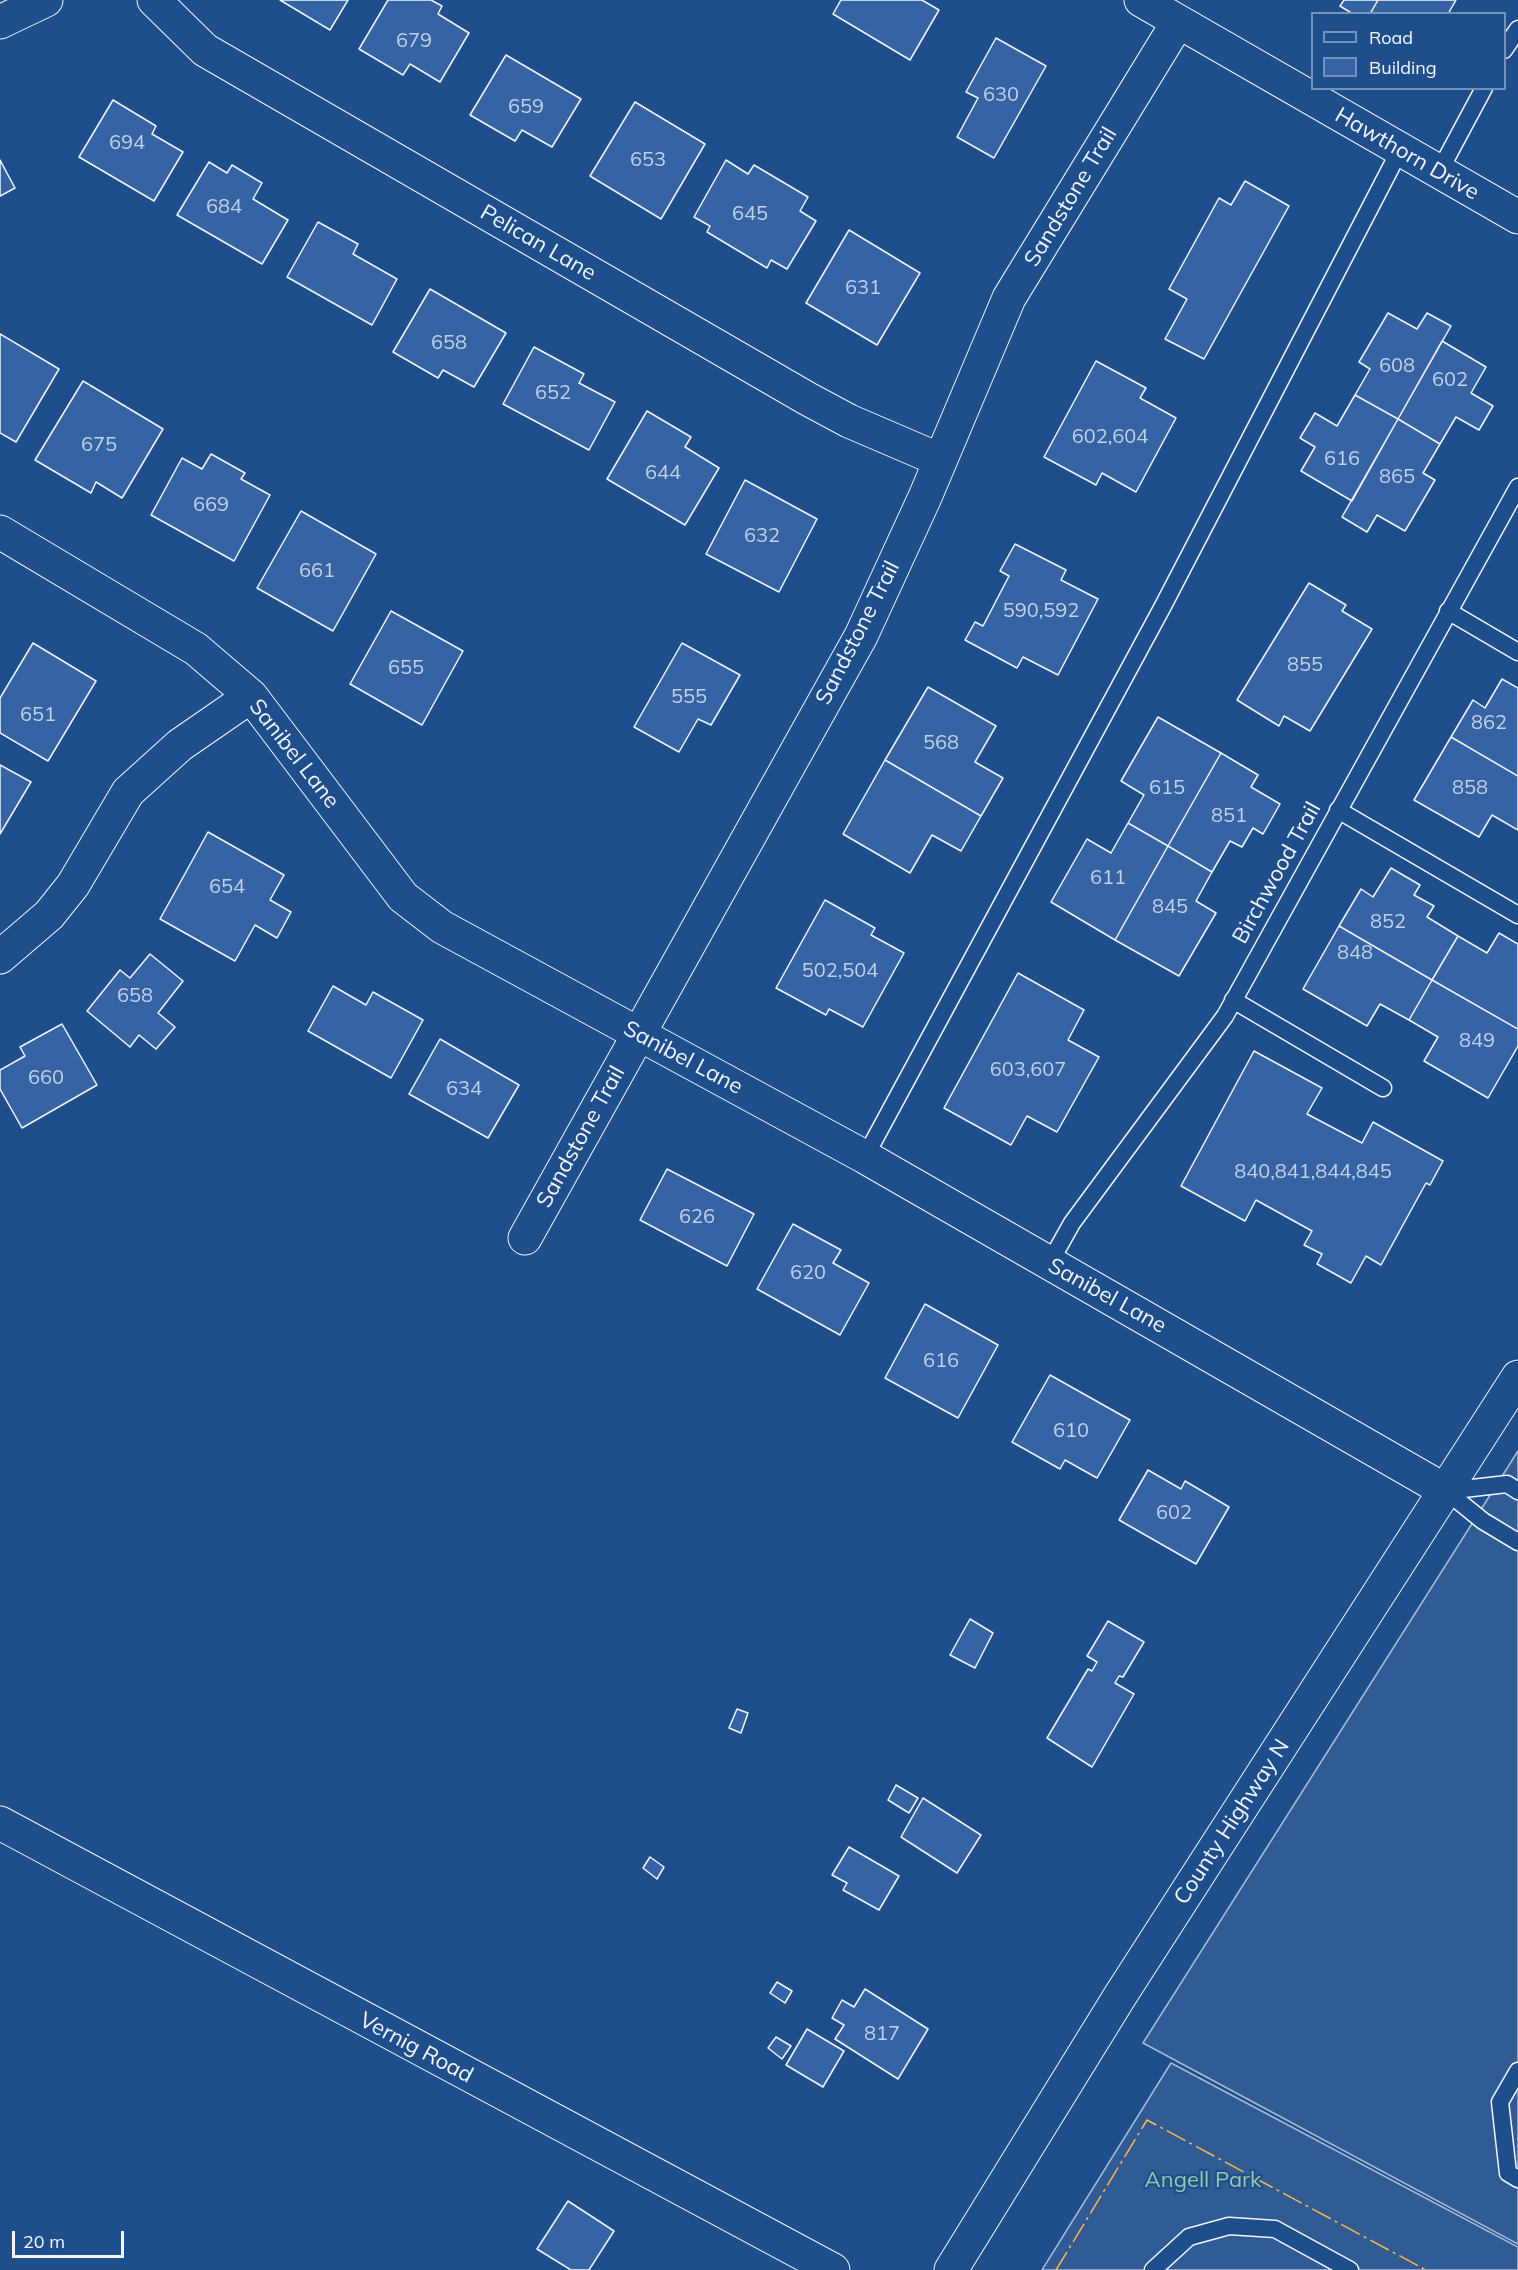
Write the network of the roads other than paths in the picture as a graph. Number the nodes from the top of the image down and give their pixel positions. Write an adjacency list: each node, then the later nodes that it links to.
1 (46, 0): 4 (street)
2 (154, 0): 12 (street, Pelican Lane)
3 (1141, 0): 5 (street, Hawthorn Drive)
4 (0, 22)
5 (1178, 22): 9 (street, Hawthorn Drive); 12 (street, Sandstone Trail)
6 (1518, 29): 7 (lane)
7 (1506, 47)
8 (1483, 90): 10 (lane)
9 (1400, 150): 10 (street, Hawthorn Drive); 24 (lane)
10 (1439, 172): 11 (street, Hawthorn Drive)
11 (1518, 217)
12 (940, 460): 22 (street, Sandstone Trail)
13 (1518, 487): 15 (lane, Birchwood Trail)
14 (0, 532): 17 (street, Sanibel Lane)
15 (1448, 611): 16 (lane); 18 (lane, Birchwood Trail)
16 (1518, 652)
17 (250, 696): 20 (street); 22 (street, Sanibel Lane)
18 (1338, 810): 19 (lane); 21 (lane, Birchwood Trail)
19 (1518, 915)
20 (0, 957)
21 (1233, 1000): 23 (lane); 26 (lane, Birchwood Trail)
22 (638, 1033): 24 (street, Sanibel Lane); 25 (street, Sandstone Trail)
23 (1383, 1088)
24 (865, 1157): 26 (street, Sanibel Lane)
25 (525, 1238)
26 (1049, 1264): 28 (street, Sanibel Lane)
27 (1518, 1377): 28 (street, County Highway N)
28 (1446, 1491): 29 (lane); 30 (lane); 35 (street, County Highway N)
29 (1518, 1491)
30 (1518, 1542)
31 (0, 1823): 34 (street, Vernig Road)
32 (1518, 2071): 33 (lane)
33 (1518, 2179)
34 (834, 2270)
35 (951, 2270)
36 (1153, 2270): 37 (lane)
37 (1350, 2270)

